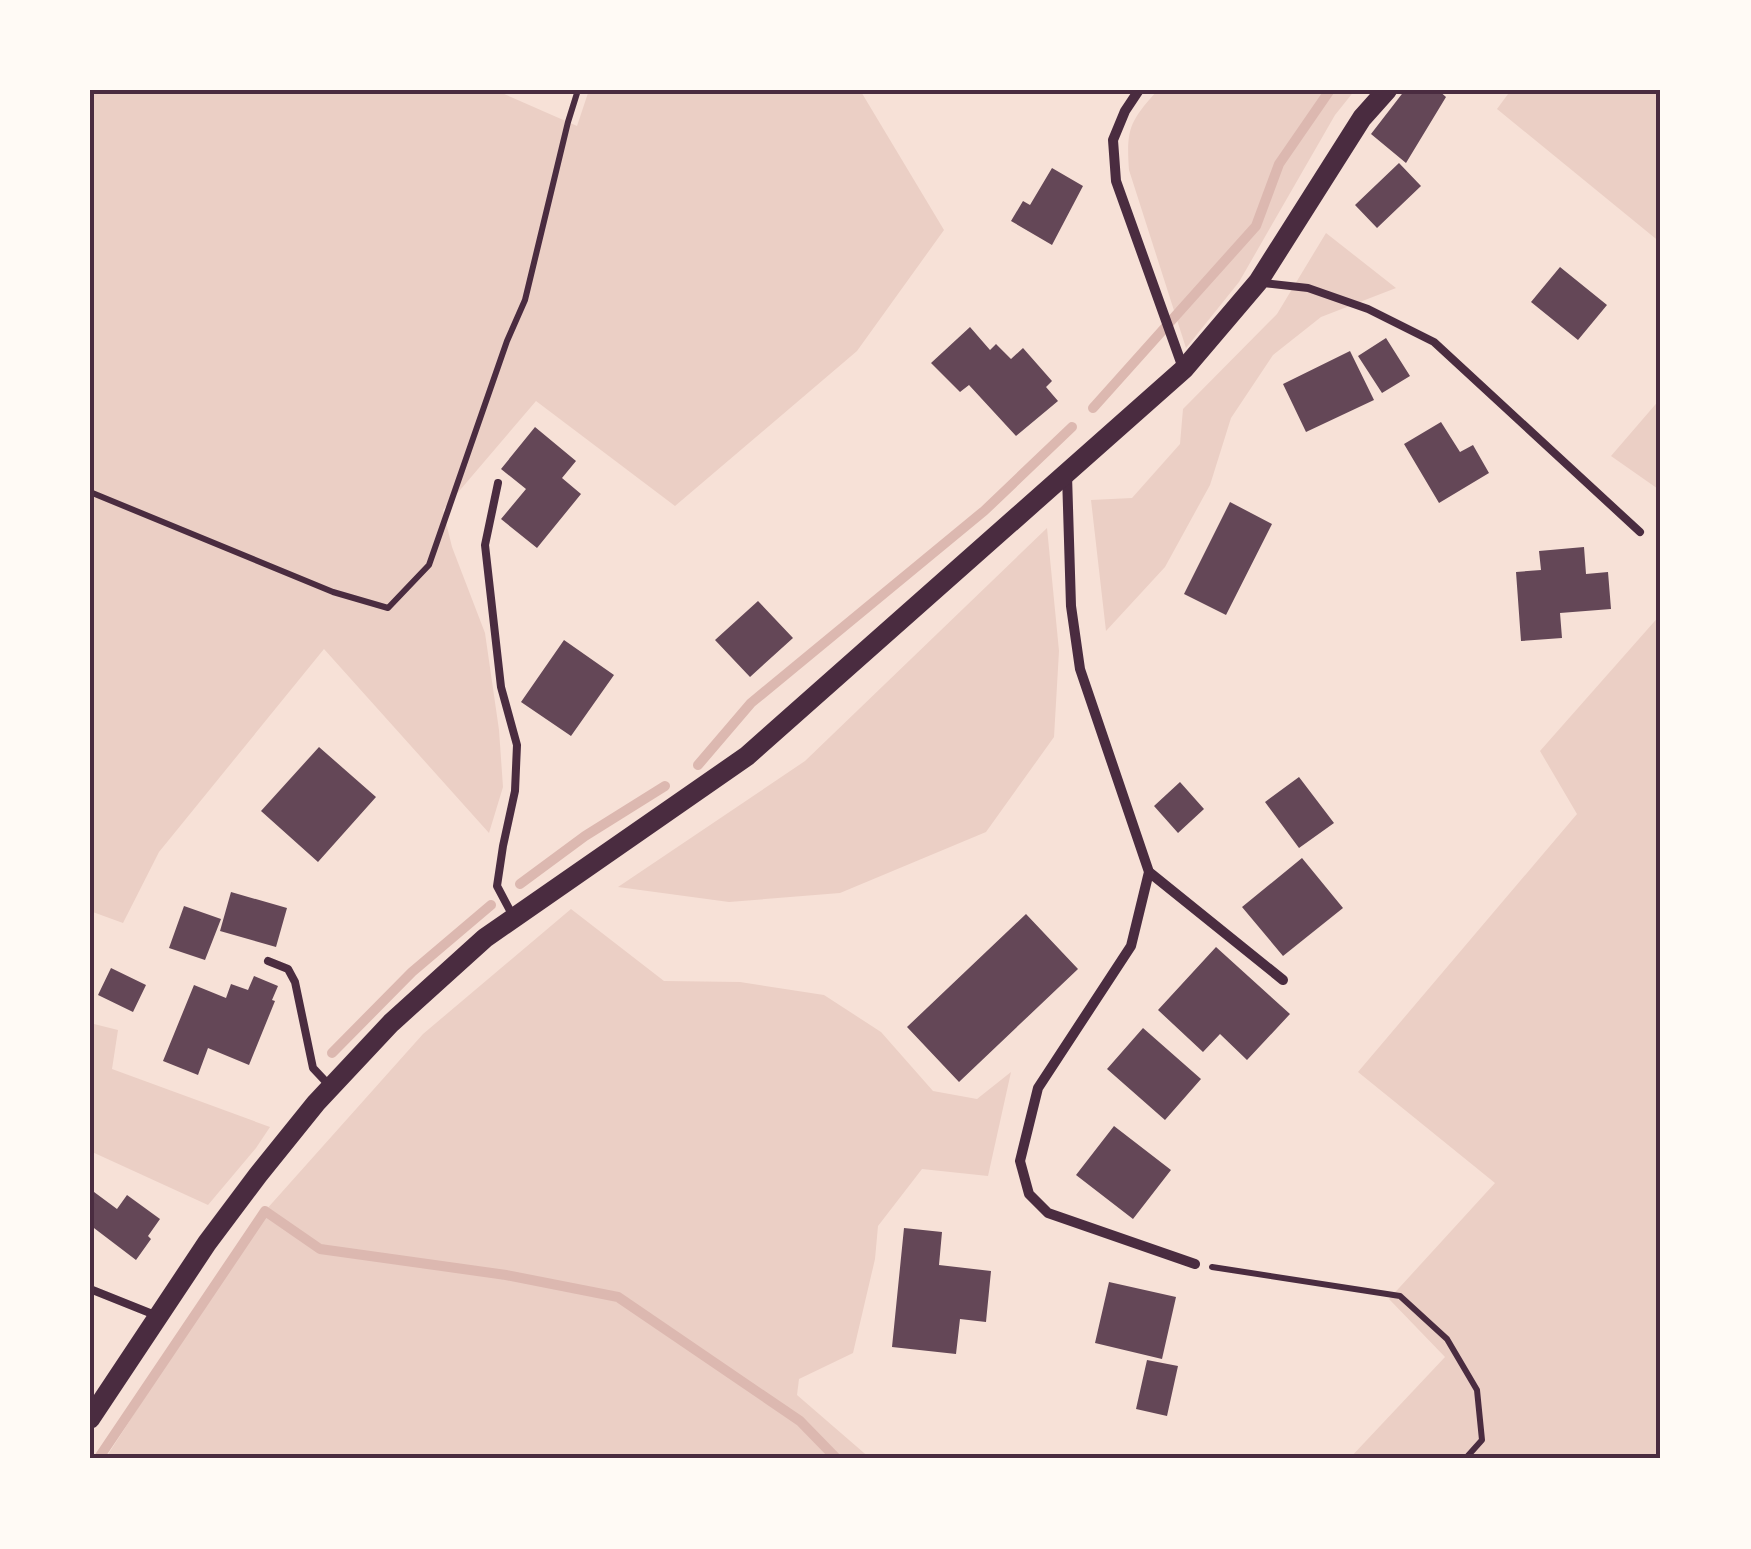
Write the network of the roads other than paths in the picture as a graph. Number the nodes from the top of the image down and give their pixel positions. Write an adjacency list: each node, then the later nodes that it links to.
1 (1138, 90): 4 (street)
2 (1387, 90): 3 (main road)
3 (1258, 282): 4 (main road); 7 (lane)
4 (1184, 369): 5 (main road)
5 (1067, 474): 8 (street); 9 (main road)
6 (498, 484): 9 (lane)
7 (1640, 532)
8 (1149, 872): 11 (street); 13 (street)
9 (514, 918): 12 (main road)
10 (268, 961): 12 (lane)
11 (1283, 980)
12 (331, 1088): 15 (main road)
13 (1195, 1264)
14 (90, 1289): 15 (lane)
15 (159, 1316): 16 (main road)
16 (90, 1419)

